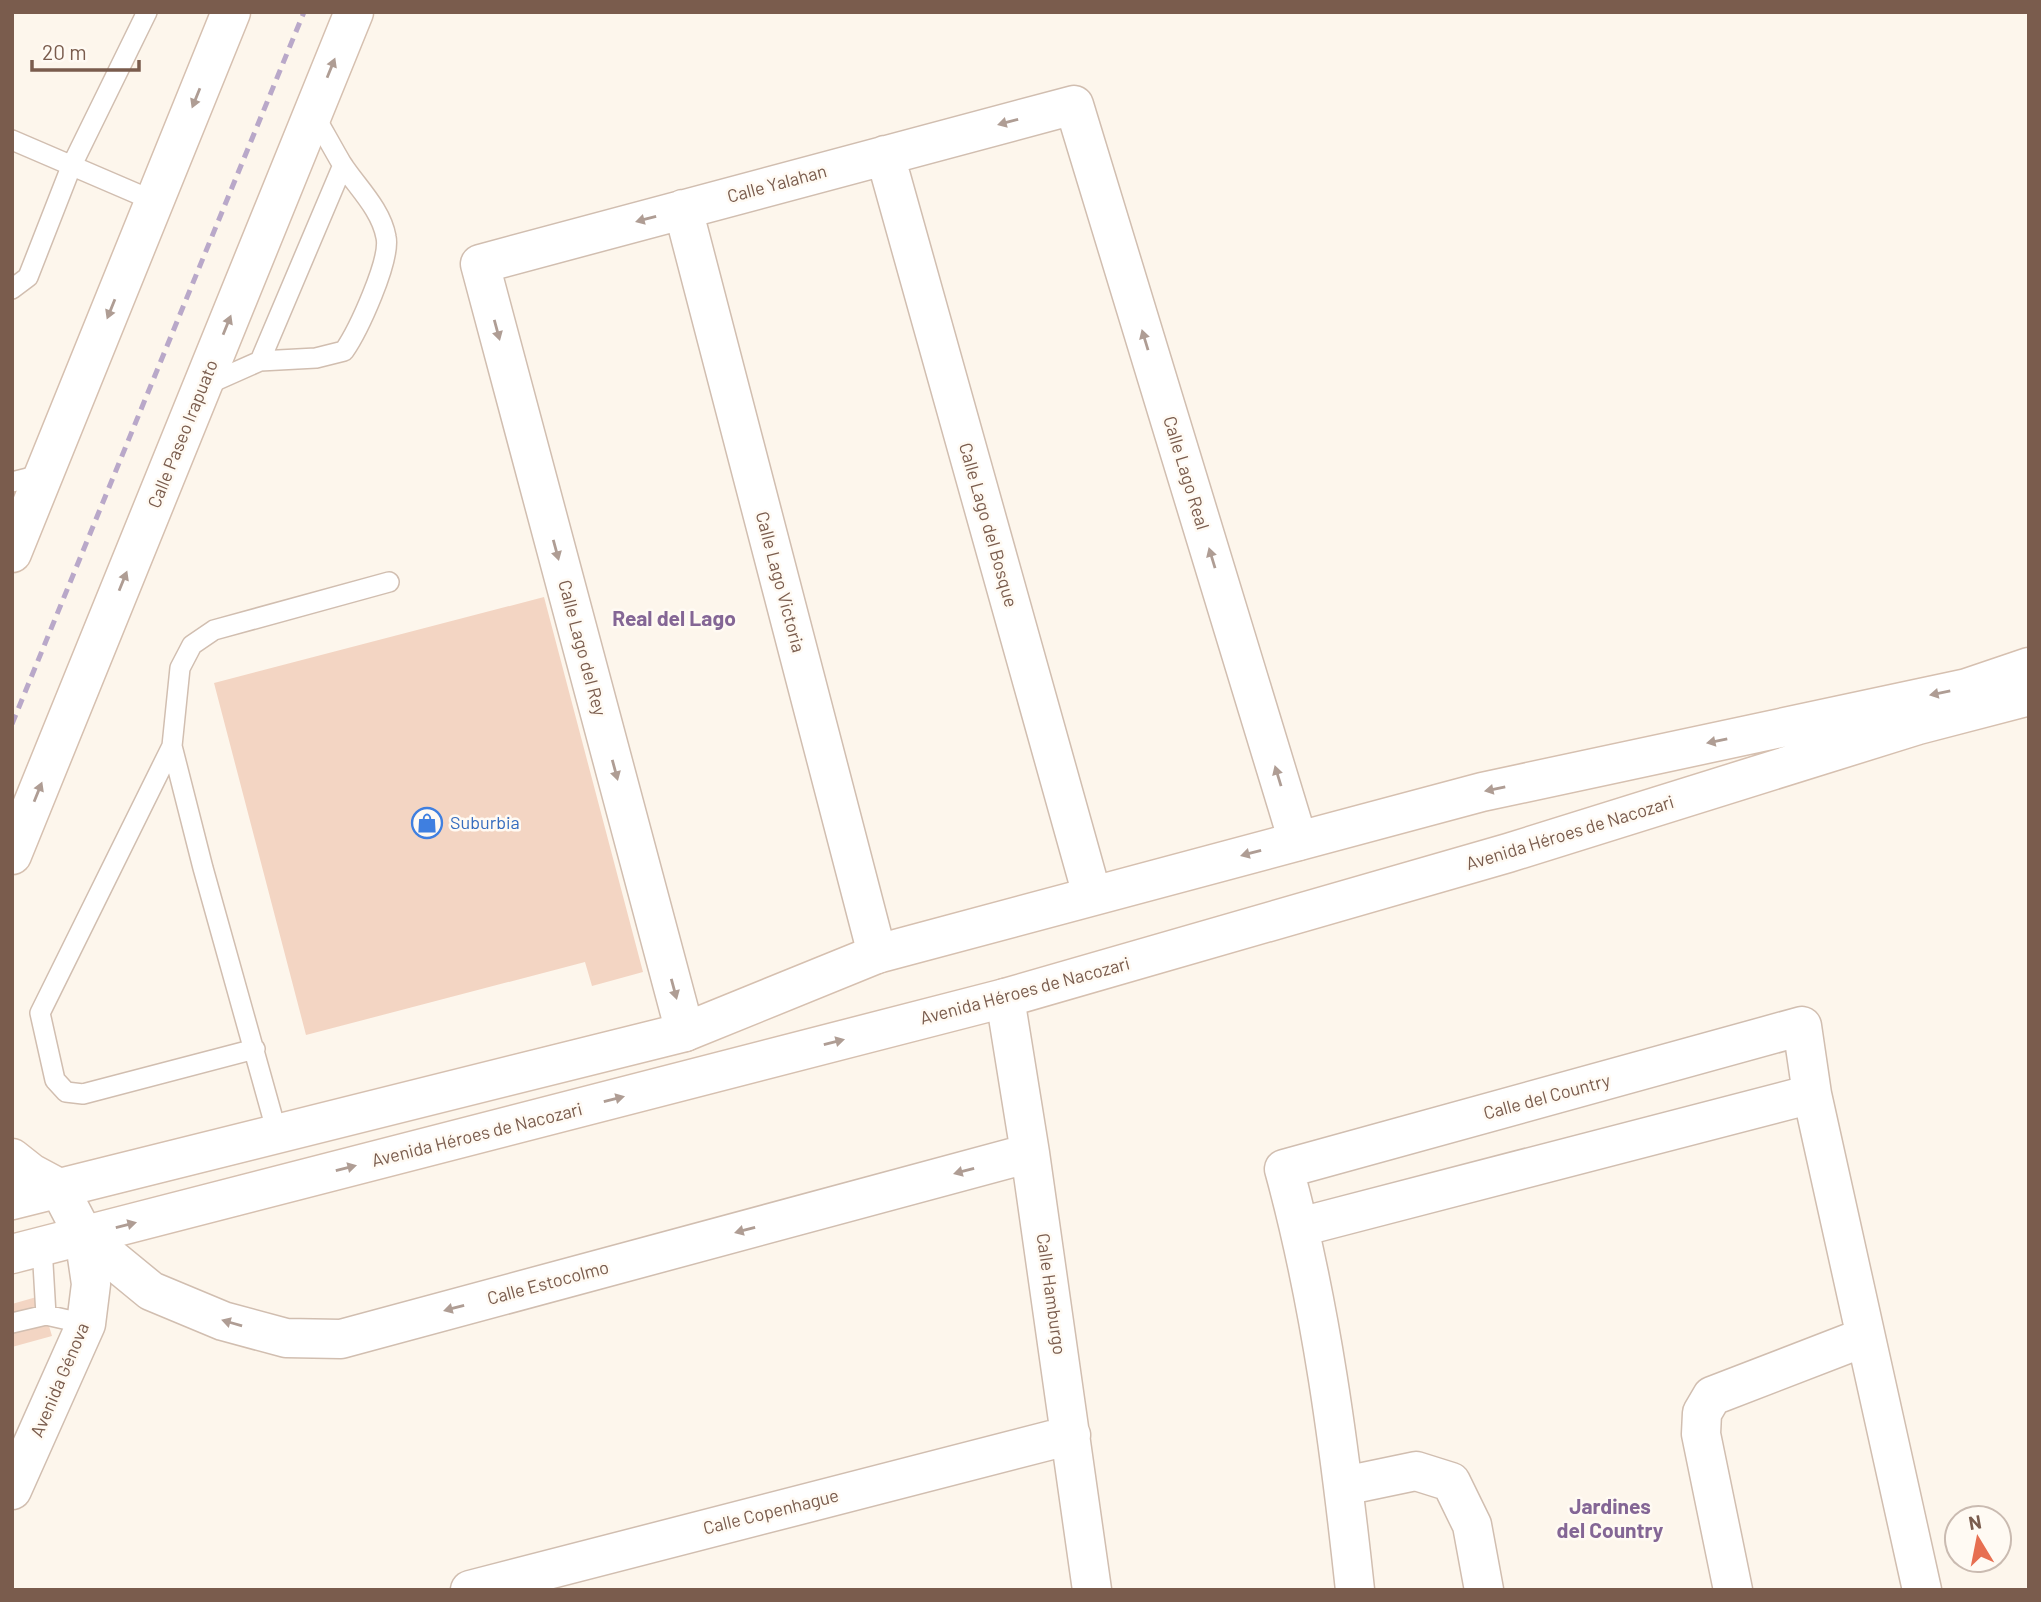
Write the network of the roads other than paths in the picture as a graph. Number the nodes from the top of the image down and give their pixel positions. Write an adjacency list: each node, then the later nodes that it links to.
1 (147, 12): 9 (lane)
2 (230, 12): 10 (street, one-way to 10)
3 (354, 12): 5 (street, Calle Paseo Irapuato, one-way to 3)
4 (1074, 105): 7 (street, Calle Yalahan, one-way to 7); 21 (street, Calle Lago Real, one-way to 4)
5 (313, 113): 8 (lane); 15 (street, Calle Paseo Irapuato, one-way to 5)
6 (12, 140): 9 (lane)
7 (885, 155): 11 (street, Calle Yalahan); 23 (street, Calle Lago del Bosque)
8 (343, 164): 14 (lane); 14 (lane)
9 (71, 167): 10 (lane); 13 (lane)
10 (154, 201): 16 (street, one-way to 16)
11 (683, 209): 12 (street, Calle Yalahan, one-way to 12); 24 (street, Calle Lago Victoria)
12 (480, 264): 26 (street, Calle Lago del Rey, one-way to 26)
13 (12, 289)
14 (260, 361): 15 (lane)
15 (202, 386): 22 (street, Calle Paseo Irapuato, one-way to 15)
16 (28, 478): 17 (street)
17 (16, 539)
18 (389, 583): 20 (lane)
19 (2028, 685): 21 (street, Avenida Héroes de Nacozari, one-way to 21); 25 (street, Avenida Héroes de Nacozari)
20 (172, 746): 27 (lane); 27 (lane)
21 (1298, 841): 23 (street, Avenida Héroes de Nacozari, one-way to 23)
22 (12, 855)
23 (1092, 895): 24 (street, Avenida Héroes de Nacozari)
24 (877, 954): 26 (street, Avenida Héroes de Nacozari)
25 (1004, 999): 30 (street, Calle Hamburgo); 35 (street, Avenida Héroes de Nacozari, one-way to 25)
26 (685, 1032): 29 (street, Avenida Héroes de Nacozari)
27 (255, 1049): 29 (lane)
28 (1812, 1094): 34 (street); 34 (street, Calle del Country); 40 (street, Calle del Country)
29 (278, 1133): 32 (street, Avenida Héroes de Nacozari)
30 (1030, 1153): 35 (street, Calle Estocolmo, one-way to 35); 41 (street, Calle Hamburgo)
31 (12, 1158): 32 (street)
32 (59, 1188): 33 (street, Avenida Héroes de Nacozari); 35 (street, Avenida Génova)
33 (12, 1200)
34 (1300, 1227): 42 (street, Calle del Country)
35 (84, 1236): 36 (street, Avenida Héroes de Nacozari); 39 (street, Avenida Génova)
36 (27, 1250): 37 (lane)
37 (46, 1315): 38 (lane); 39 (lane)
38 (12, 1323)
39 (86, 1324): 43 (street, Avenida Génova)
40 (1865, 1337): 48 (street); 49 (street, Calle del Country)
41 (1071, 1435): 44 (street, Calle Copenhague); 45 (street, Calle Hamburgo)
42 (1344, 1486): 46 (street, Calle del Country); 47 (street)
43 (12, 1490)
44 (470, 1590)
45 (1092, 1590)
46 (1355, 1590)
47 (1484, 1590)
48 (1733, 1590)
49 (1922, 1590)

